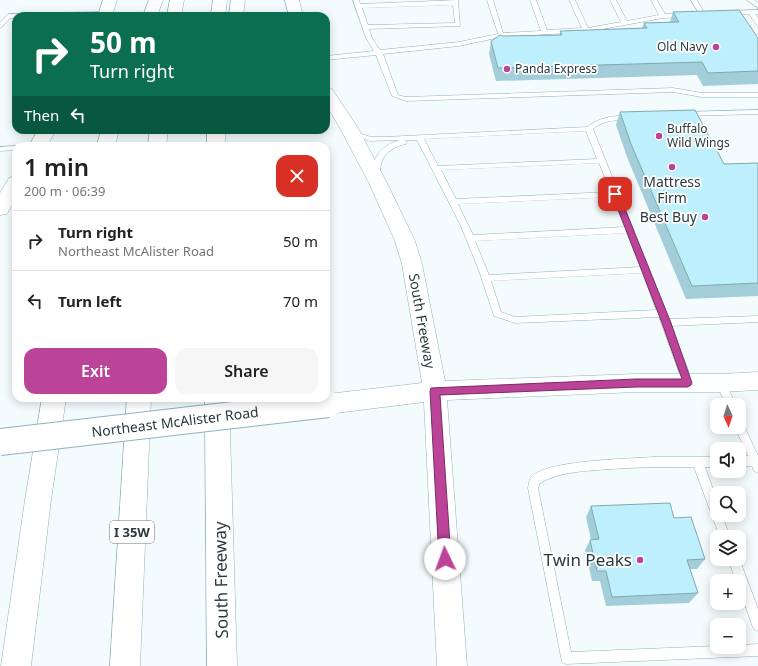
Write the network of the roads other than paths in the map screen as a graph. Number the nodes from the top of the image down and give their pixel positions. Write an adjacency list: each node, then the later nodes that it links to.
1 (110, 0): 17 (main road)
2 (156, 0): 18 (main road)
3 (177, 0): 19 (main road)
4 (220, 0): 20 (main road)
5 (238, 0): 21 (main road)
6 (292, 0): 22 (main road)
7 (490, 0): 36 (lane)
8 (533, 0): 35 (lane)
9 (572, 0): 34 (lane)
10 (613, 0): 30 (lane)
11 (654, 0): 29 (lane)
12 (694, 0): 26 (lane)
13 (750, 0): 16 (lane)
14 (455, 1): 15 (lane); 33 (lane)
15 (357, 3): 33 (lane)
16 (758, 6)
17 (106, 12)
18 (152, 12)
19 (175, 12)
20 (218, 12)
21 (236, 12)
22 (295, 12)
23 (751, 12): 24 (lane); 25 (lane); 31 (lane)
24 (758, 12)
25 (723, 13)
26 (694, 14)
27 (686, 15): 29 (lane)
28 (12, 16): 32 (lane)
29 (663, 16): 30 (lane)
30 (624, 23): 34 (lane)
31 (758, 23)
32 (0, 26)
33 (365, 27): 37 (lane)
34 (586, 30): 35 (lane)
35 (545, 33): 36 (lane)
36 (501, 35): 37 (lane)
37 (379, 53): 38 (lane); 39 (lane)
38 (330, 58)
39 (758, 95)
40 (330, 98): 45 (main road, South Freeway)
41 (758, 112): 42 (lane)
42 (680, 114)
43 (636, 116): 44 (lane)
44 (590, 129): 46 (lane); 49 (lane)
45 (352, 133): 46 (lane); 51 (main road, South Freeway)
46 (420, 138): 50 (lane); 51 (lane)
47 (12, 148): 48 (lane)
48 (0, 149)
49 (602, 160): 50 (lane); 53 (lane)
50 (437, 168): 54 (lane)
51 (376, 179): 66 (main road, South Freeway)
52 (12, 188): 55 (main road)
53 (615, 194): 54 (lane); 56 (lane)
54 (454, 202): 57 (lane)
55 (0, 208)
56 (630, 230): 57 (lane); 58 (lane)
57 (471, 238): 59 (lane)
58 (646, 270): 59 (lane); 60 (lane)
59 (486, 278): 60 (lane)
60 (662, 313): 62 (lane)
61 (758, 319): 62 (lane)
62 (666, 323): 64 (lane)
63 (758, 381): 65 (main road, Northeast McAlister Road)
64 (688, 383): 65 (main road, Northeast McAlister Road); 66 (main road, Northeast McAlister Road)
65 (721, 383): 67 (lane)
66 (435, 391): 72 (main road, Northeast McAlister Road, bridge); 85 (main road, South Freeway)
67 (728, 398)
68 (53, 402): 82 (main road)
69 (138, 402): 83 (main road, I 35W)
70 (218, 402): 84 (main road, South Freeway)
71 (743, 434): 76 (lane)
72 (0, 442)
73 (698, 462): 74 (lane); 77 (lane); 81 (lane)
74 (710, 462)
75 (746, 462): 76 (lane)
76 (756, 464)
77 (710, 495)
78 (737, 566): 79 (lane)
79 (758, 625)
80 (758, 650): 81 (lane)
81 (567, 662)
82 (16, 666)
83 (125, 666)
84 (222, 666)
85 (452, 666)

